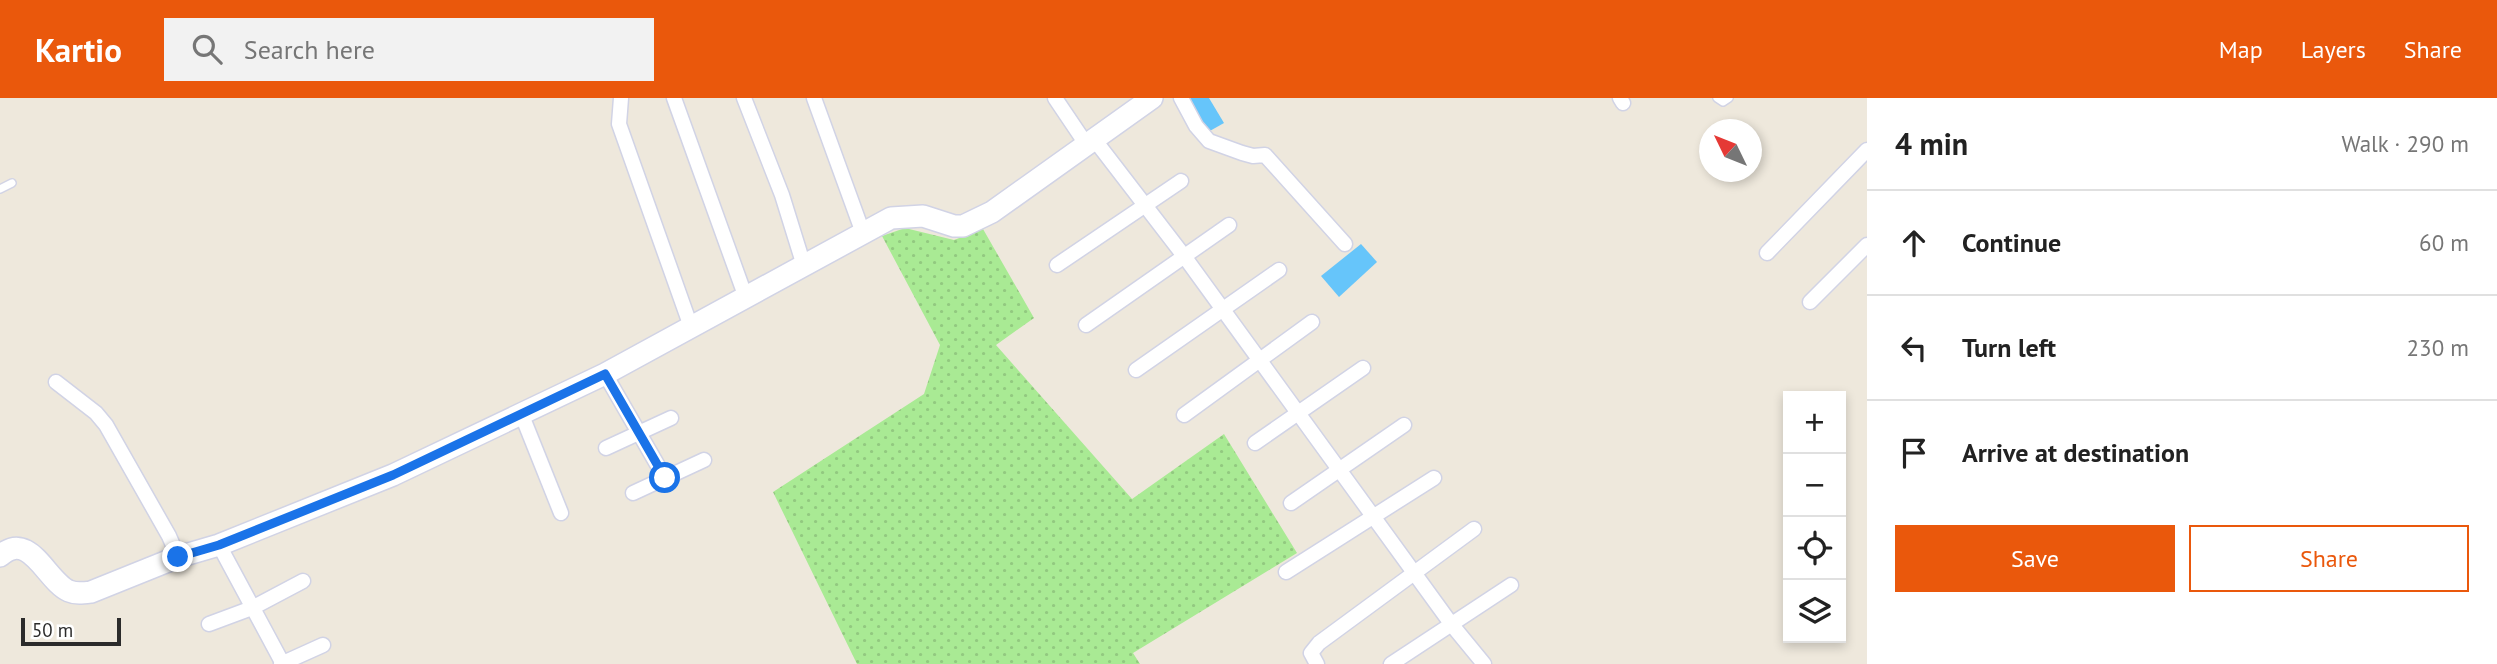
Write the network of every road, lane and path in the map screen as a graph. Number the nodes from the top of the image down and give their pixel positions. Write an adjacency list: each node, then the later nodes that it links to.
1 (621, 98): 30 (street)
2 (674, 98): 25 (street)
3 (744, 98): 23 (street)
4 (814, 98): 17 (street)
5 (1055, 98): 10 (street)
6 (1152, 98): 10 (street)
7 (1181, 98): 18 (street)
8 (1717, 98): 9 (lane)
9 (1729, 98)
10 (1090, 141): 15 (street); 17 (street)
11 (1867, 150): 20 (street)
12 (1181, 181): 15 (street)
13 (12, 183): 14 (lane)
14 (0, 189)
15 (1146, 206): 21 (street); 22 (street)
16 (1229, 225): 21 (street)
17 (863, 233): 23 (street)
18 (1345, 244)
19 (1867, 245): 26 (street)
20 (1767, 253)
21 (1184, 256): 27 (street); 29 (street)
22 (1057, 265)
23 (804, 266): 25 (street)
24 (1279, 270): 27 (street)
25 (746, 298): 30 (street)
26 (1810, 302)
27 (1223, 310): 31 (street); 33 (street)
28 (1312, 322): 31 (street)
29 (1086, 325)
30 (691, 327): 34 (street)
31 (1260, 360): 37 (street); 38 (street)
32 (1363, 368): 37 (street)
33 (1136, 370)
34 (605, 374): 36 (street); 41 (street)
35 (56, 382): 55 (street)
36 (522, 413): 50 (street); 53 (street)
37 (1298, 413): 42 (street); 45 (street)
38 (1184, 415)
39 (671, 418): 41 (street)
40 (1404, 425): 45 (street)
41 (639, 433): 43 (street); 46 (street)
42 (1255, 443)
43 (606, 447)
44 (704, 460): 46 (street)
45 (1339, 468): 49 (street); 51 (street)
46 (665, 478): 48 (street)
47 (1434, 478): 51 (street)
48 (633, 493)
49 (1292, 503)
50 (561, 513)
51 (1374, 516): 56 (street); 57 (street)
52 (1474, 529): 57 (street)
53 (219, 545): 55 (street); 60 (street)
54 (0, 555): 55 (street)
55 (178, 557)
56 (1286, 572)
57 (1415, 573): 62 (street); 66 (street)
58 (303, 581): 60 (street)
59 (1511, 585): 62 (street)
60 (252, 608): 61 (street); 65 (street)
61 (209, 624)
62 (1452, 625): 64 (street); 67 (street)
63 (323, 645): 65 (street)
64 (1394, 663)
65 (282, 664)
66 (1317, 664)
67 (1484, 664)

